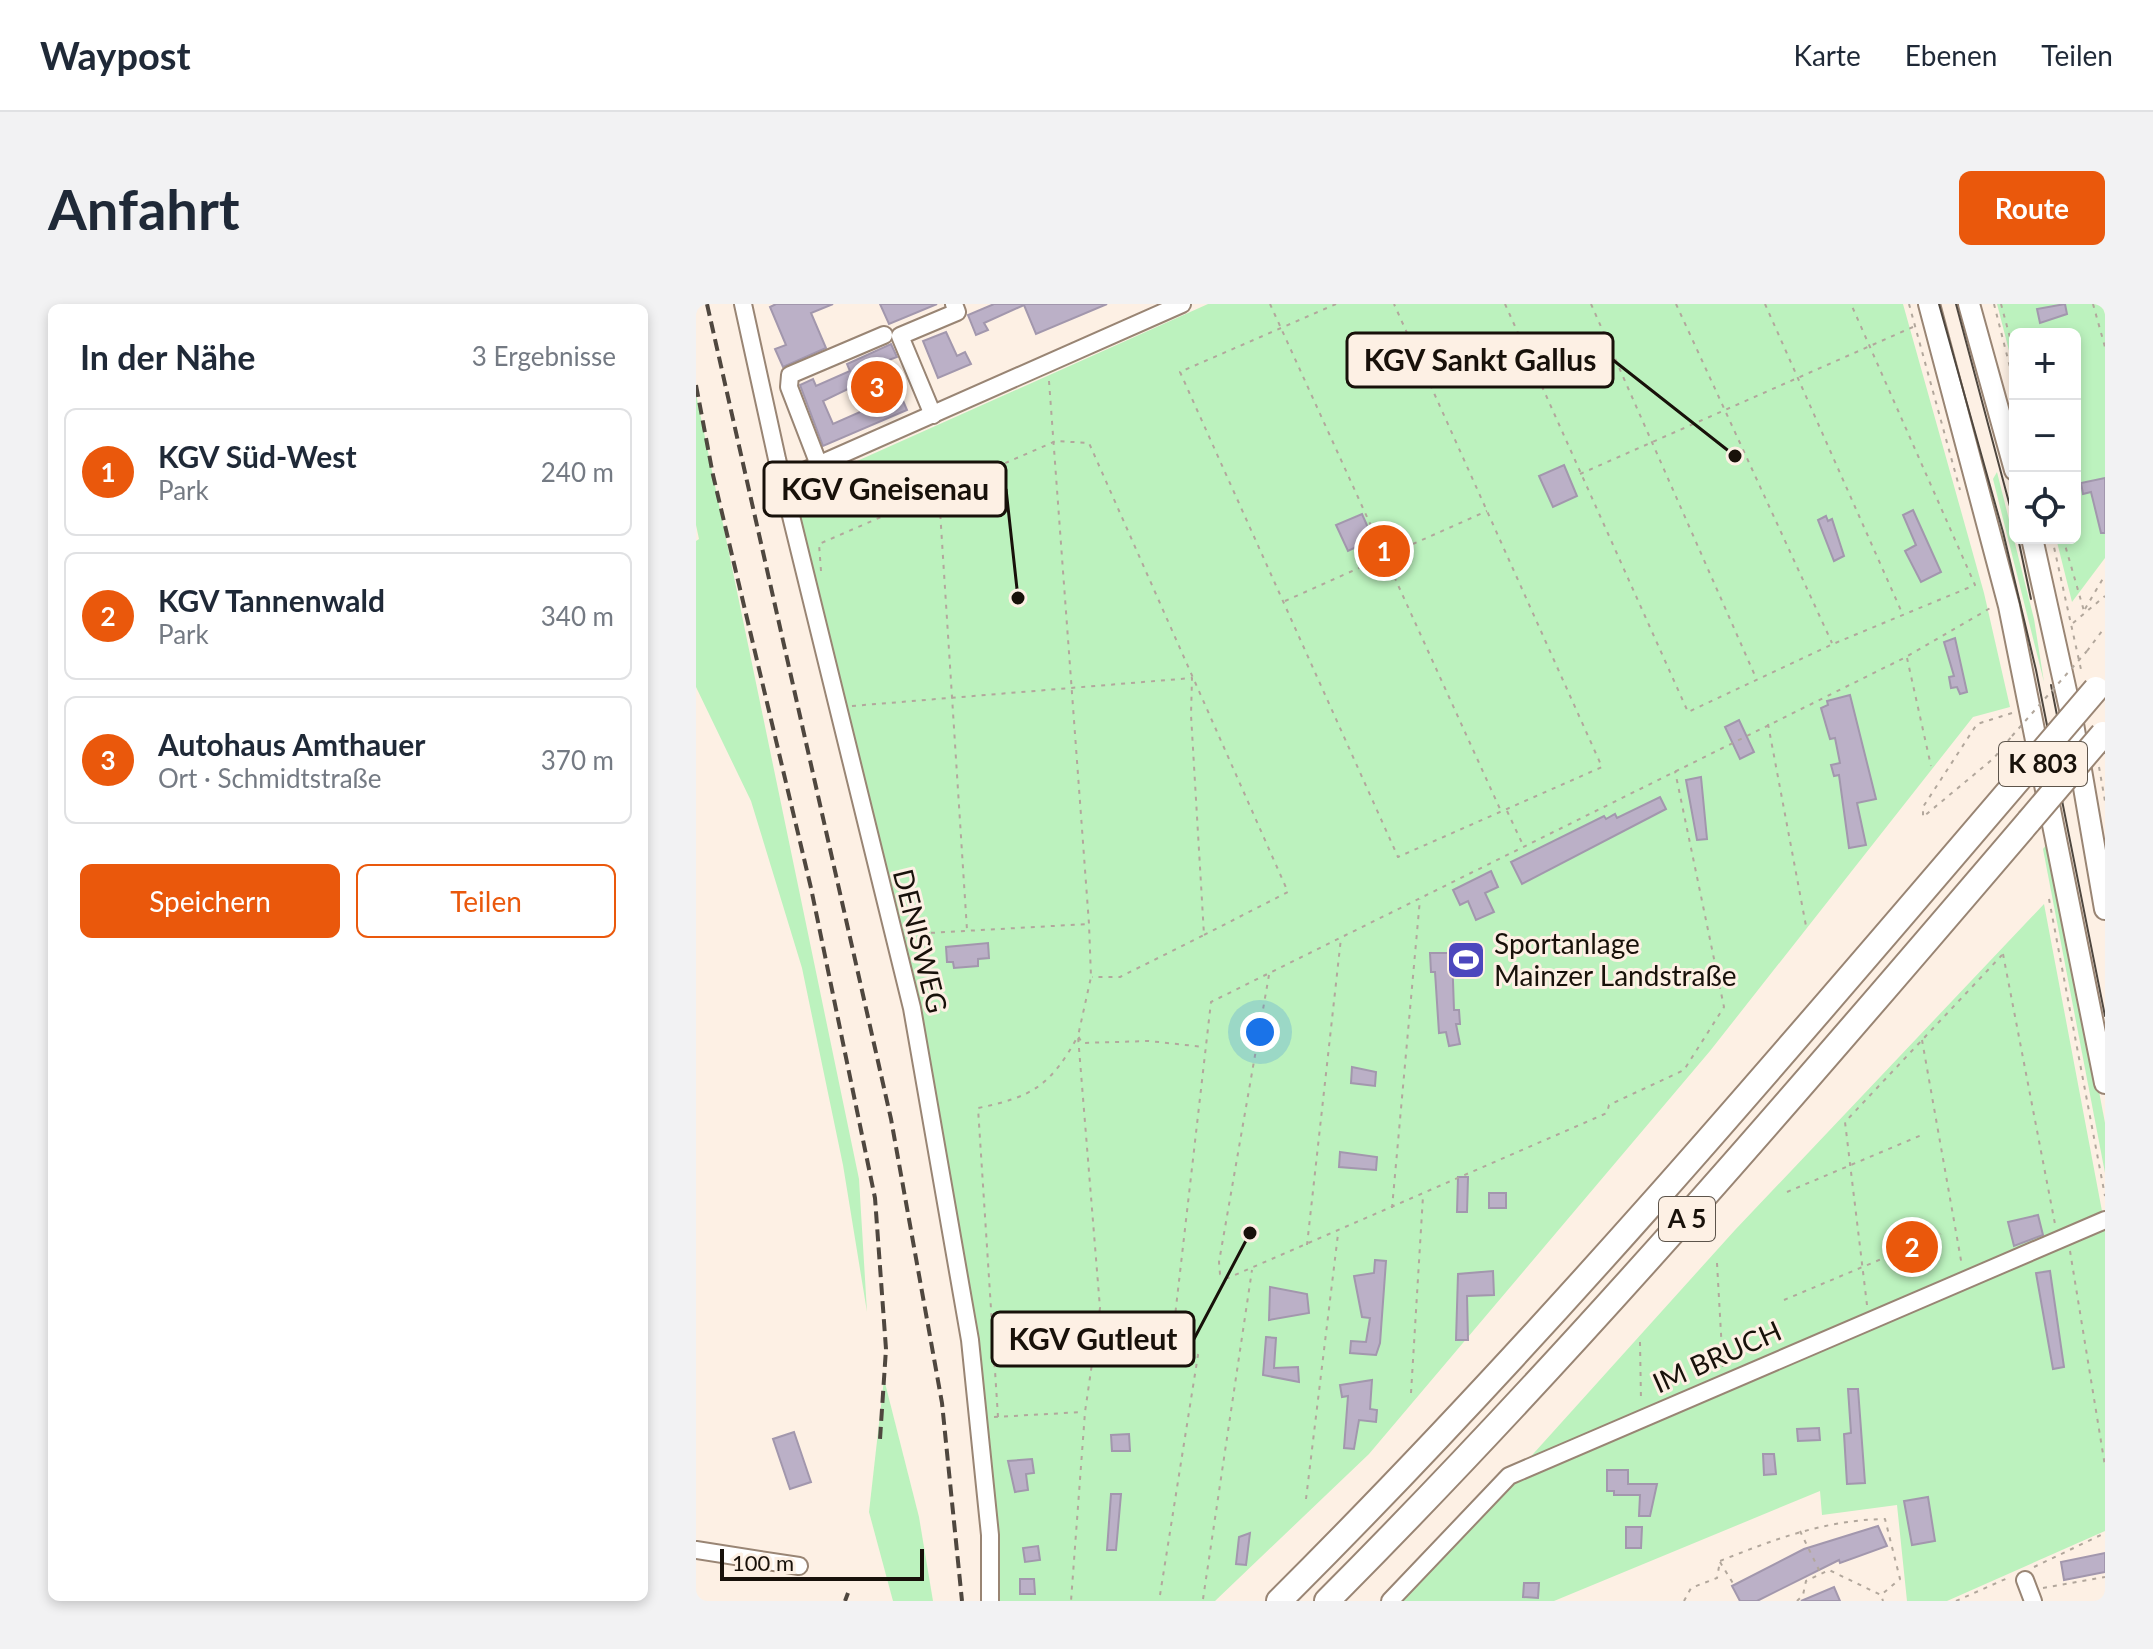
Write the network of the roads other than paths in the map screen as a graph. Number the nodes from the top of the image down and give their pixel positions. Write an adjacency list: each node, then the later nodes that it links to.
1 (743, 304): 10 (street, DENISWEG)
2 (954, 304): 7 (street)
3 (1182, 304): 7 (street)
4 (1969, 304): 8 (main road)
5 (1926, 317): 15 (main road, K 803)
6 (884, 335): 9 (street)
7 (933, 415): 9 (street)
8 (2009, 448)
9 (819, 465): 10 (street)
10 (784, 480): 19 (street, DENISWEG)
11 (2033, 544): 14 (main road, K 803)
12 (2095, 683): 20 (highway, A 5, bridge)
13 (2102, 741): 21 (highway, A 5, bridge)
14 (2105, 909)
15 (2105, 1083)
16 (2105, 1220): 22 (street, IM BRUCH)
17 (696, 1550): 18 (street)
18 (799, 1566)
19 (990, 1601)
20 (1279, 1601)
21 (1327, 1601)
22 (1390, 1601)

